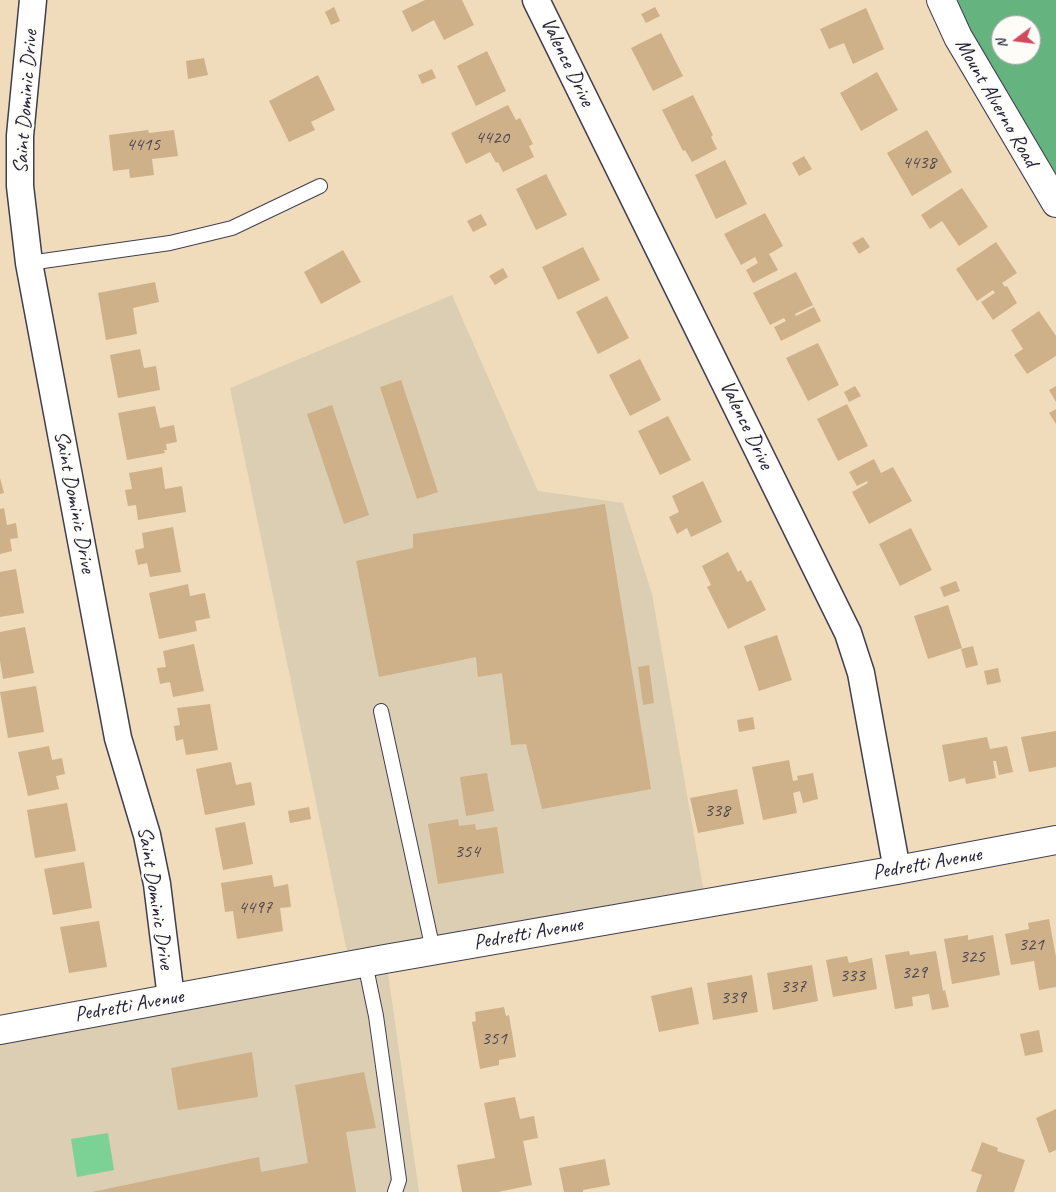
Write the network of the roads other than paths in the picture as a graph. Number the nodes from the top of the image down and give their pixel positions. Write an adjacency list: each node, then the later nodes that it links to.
1 (33, 0): 6 (street, Saint Dominic Drive)
2 (536, 0): 9 (street, Valence Drive)
3 (941, 0): 5 (street, Mount Alverno Road)
4 (320, 186): 6 (lane)
5 (1056, 203)
6 (29, 263): 12 (street, Saint Dominic Drive)
7 (381, 711): 10 (lane)
8 (1056, 840): 9 (street, Pedretti Avenue)
9 (897, 870): 10 (street, Pedretti Avenue)
10 (433, 950): 11 (street, Pedretti Avenue)
11 (365, 963): 12 (street, Pedretti Avenue); 14 (lane)
12 (171, 998): 13 (street, Pedretti Avenue)
13 (0, 1030)
14 (395, 1192)

